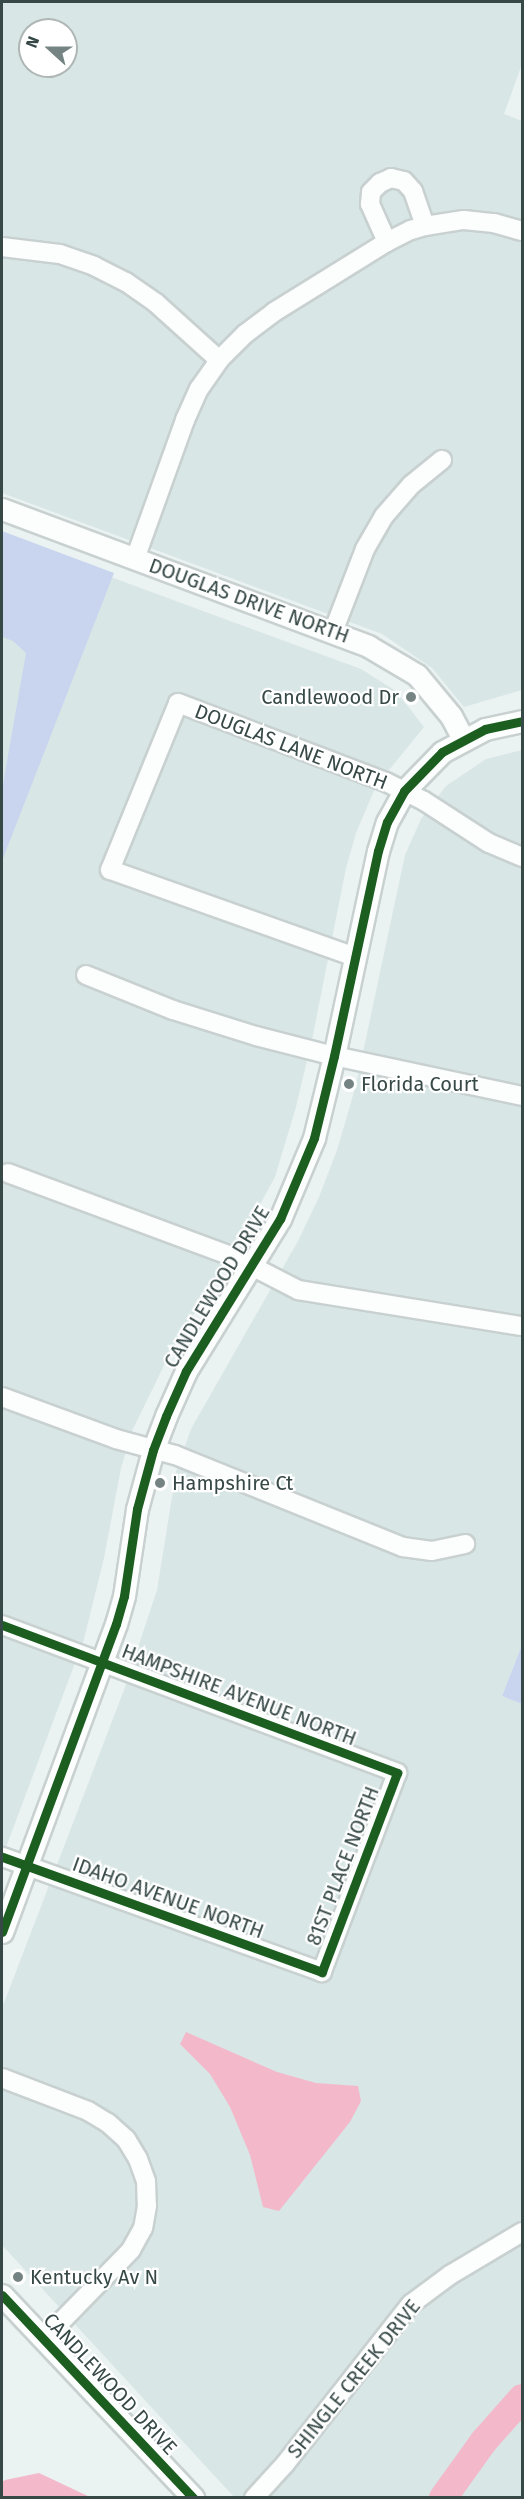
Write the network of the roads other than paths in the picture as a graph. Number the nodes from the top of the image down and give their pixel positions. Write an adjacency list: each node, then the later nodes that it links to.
1 (425, 226): 2 (street); 3 (street); 3 (street)
2 (522, 231)
3 (387, 242): 5 (street)
4 (2, 247): 5 (street)
5 (219, 360): 8 (street)
6 (442, 460): 9 (street)
7 (2, 509): 8 (street, DOUGLAS DRIVE NORTH)
8 (135, 559): 9 (street, DOUGLAS DRIVE NORTH)
9 (333, 632): 11 (street, DOUGLAS DRIVE NORTH)
10 (522, 722): 11 (street, CANDLEWOOD DRIVE)
11 (463, 739): 12 (street, CANDLEWOOD DRIVE)
12 (404, 791): 13 (street, DOUGLAS LANE NORTH); 14 (street, CANDLEWOOD DRIVE); 14 (street, DOUGLAS LANE NORTH)
13 (522, 857)
14 (355, 957): 16 (street, CANDLEWOOD DRIVE)
15 (86, 975): 16 (street)
16 (334, 1056): 17 (street); 19 (street, CANDLEWOOD DRIVE)
17 (522, 1096)
18 (8, 1173): 19 (street)
19 (253, 1266): 20 (street); 22 (street, CANDLEWOOD DRIVE)
20 (520, 1326)
21 (2, 1398): 22 (street)
22 (153, 1450): 23 (street); 25 (street, CANDLEWOOD DRIVE)
23 (465, 1544)
24 (2, 1625): 25 (street, HAMPSHIRE AVENUE NORTH)
25 (102, 1662): 26 (street, HAMPSHIRE AVENUE NORTH); 28 (street, CANDLEWOOD DRIVE)
26 (397, 1773): 30 (street, 81ST PLACE NORTH)
27 (2, 1857): 28 (street, IDAHO AVENUE NORTH)
28 (26, 1866): 29 (street, CANDLEWOOD DRIVE); 30 (street, IDAHO AVENUE NORTH)
29 (2, 1932)
30 (322, 1972)
31 (2, 2078): 34 (street)
32 (522, 2232): 36 (street, SHINGLE CREEK DRIVE)
33 (2, 2295): 34 (street, CANDLEWOOD DRIVE)
34 (44, 2339): 35 (street, CANDLEWOOD DRIVE)
35 (193, 2498)
36 (254, 2498)

